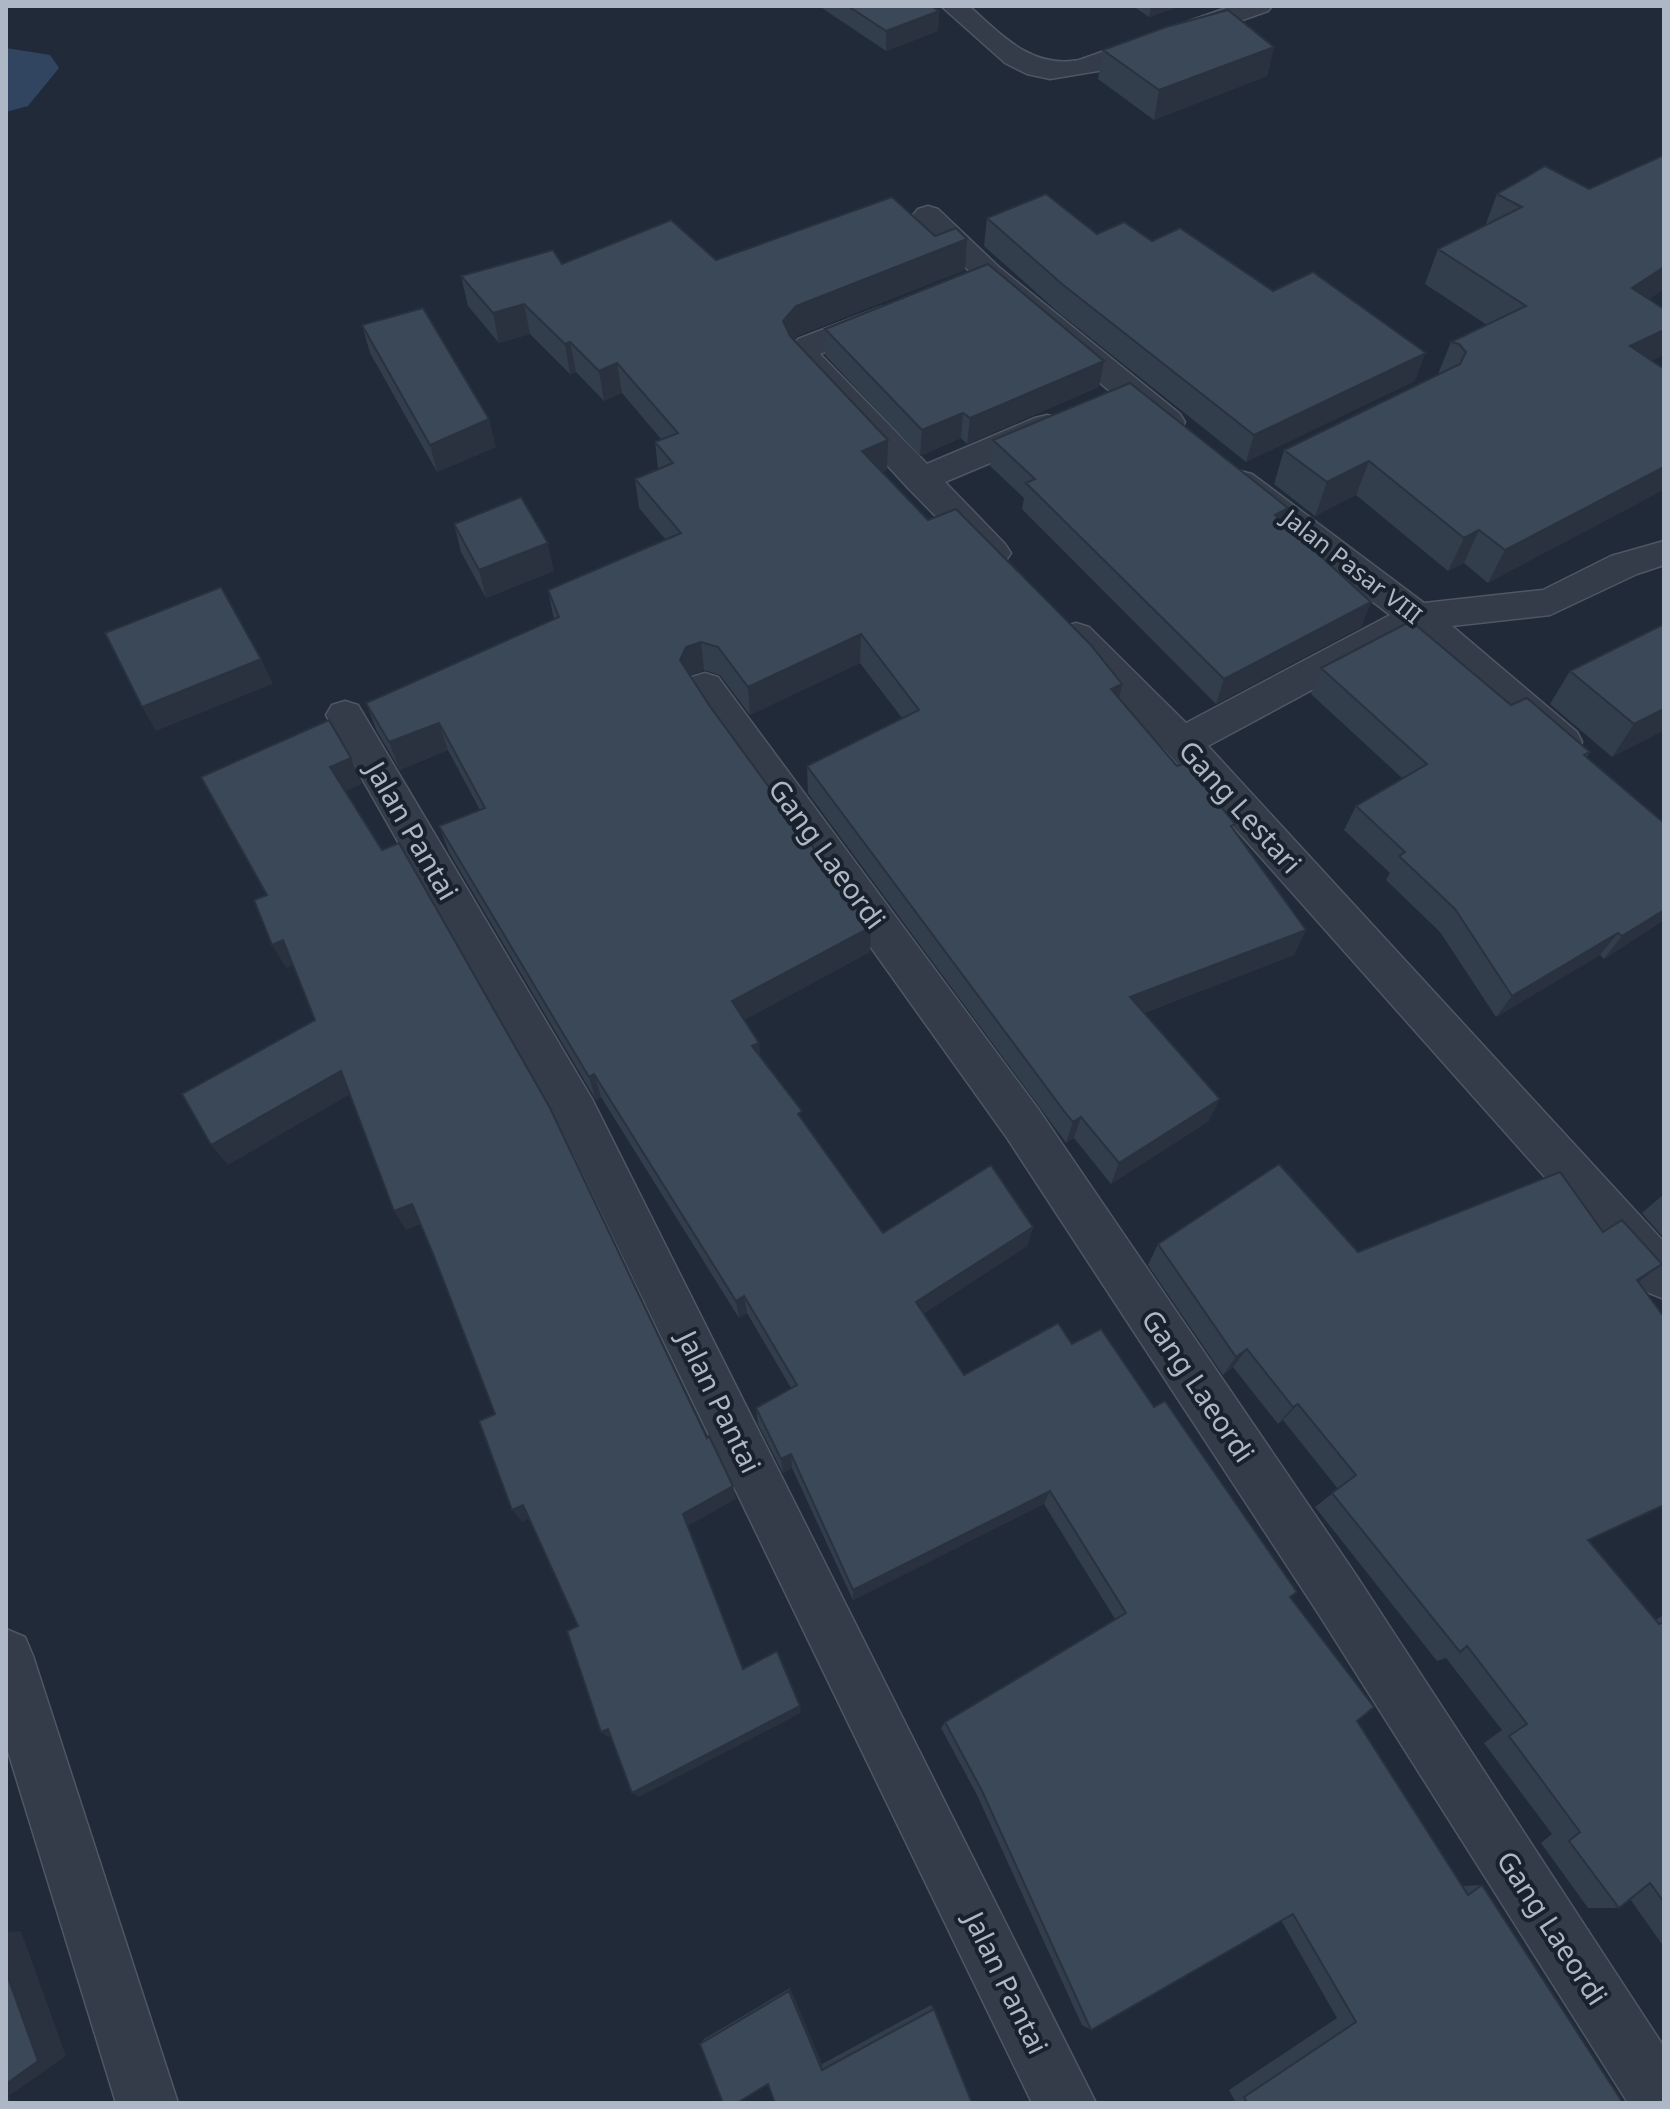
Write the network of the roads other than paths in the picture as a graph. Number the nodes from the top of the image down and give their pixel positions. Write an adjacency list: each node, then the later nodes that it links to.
1 (954, 6): 2 (street)
2 (1259, 6)
3 (928, 215): 5 (street, Jalan Pasar VIII)
4 (906, 307): 6 (street)
5 (1102, 402): 6 (street); 10 (street, Jalan Pasar VIII)
6 (920, 480): 8 (street)
7 (1664, 553): 10 (street)
8 (1019, 579)
9 (1051, 611): 13 (street, Gang Lestari)
10 (1417, 617): 13 (street); 14 (street, Jalan Pasar VIII)
11 (705, 687): 19 (street, Gang Laeordi)
12 (345, 715): 18 (street, Jalan Pantai)
13 (1182, 743): 15 (street, Gang Lestari)
14 (1582, 758)
15 (1664, 1276)
16 (6, 1656): 17 (street)
17 (147, 2103)
18 (1065, 2103)
19 (1664, 2103)

